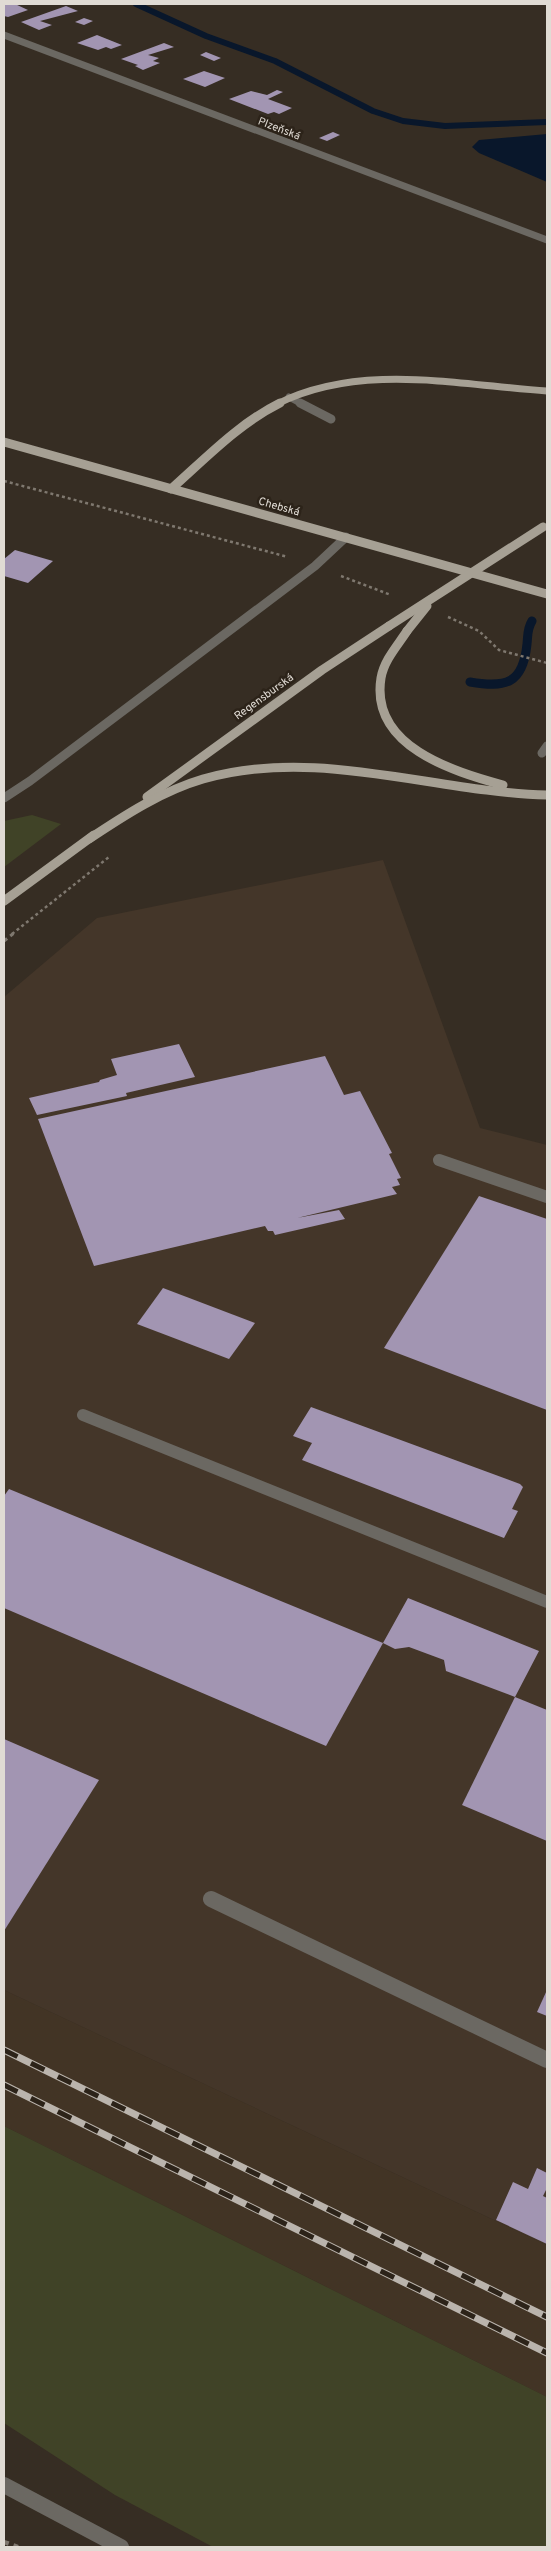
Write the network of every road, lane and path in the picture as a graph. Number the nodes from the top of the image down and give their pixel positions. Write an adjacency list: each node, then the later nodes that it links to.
1 (4, 35): 2 (street, Plzeňská)
2 (547, 240)
3 (547, 391): 4 (main road)
4 (290, 397): 5 (street); 8 (main road)
5 (331, 419)
6 (4, 442): 8 (main road, Chebská)
7 (4, 481): 11 (path)
8 (171, 489): 10 (main road, Chebská)
9 (546, 524): 13 (main road, Regensburská, bridge)
10 (346, 538): 11 (street); 12 (main road, Chebská)
11 (315, 566): 14 (path); 18 (street)
12 (547, 594)
13 (435, 597): 17 (main road, bridge); 19 (main road, Regensburská, bridge)
14 (397, 598)
15 (443, 615): 16 (path)
16 (547, 663)
17 (547, 793): 19 (main road)
18 (4, 798)
19 (89, 839): 21 (main road, Regensburská)
20 (117, 851): 22 (path)
21 (4, 901)
22 (4, 941)
23 (439, 1160): 24 (street)
24 (547, 1197)
25 (83, 1415): 26 (street)
26 (547, 1602)
27 (211, 1899): 28 (street)
28 (547, 2060)
29 (4, 2485): 32 (street)
30 (4, 2542): 31 (path)
31 (18, 2547)
32 (121, 2547)

